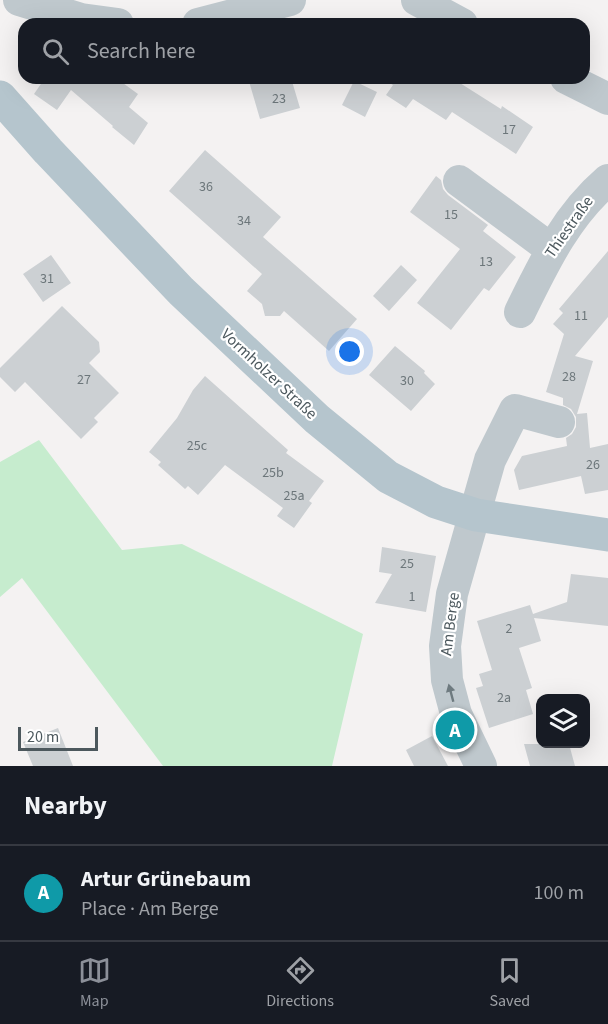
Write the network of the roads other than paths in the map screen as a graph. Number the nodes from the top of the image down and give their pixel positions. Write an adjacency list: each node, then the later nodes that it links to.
1 (19, 0): 5 (street)
2 (417, 0): 7 (street)
3 (279, 1): 4 (street)
4 (228, 8): 6 (street)
5 (78, 18)
6 (209, 18)
7 (451, 18)
8 (578, 84): 10 (street)
9 (0, 97): 16 (main road, Vormholzer Straße)
10 (608, 99)
11 (608, 180): 13 (street, Thiestraße)
12 (459, 181): 13 (street)
13 (551, 249): 14 (street, Thiestraße)
14 (520, 312)
15 (559, 422): 16 (street, Am Berge)
16 (476, 514): 17 (main road, Vormholzer Straße); 18 (street, Am Berge, one-way to 16)
17 (608, 535)
18 (481, 766)

